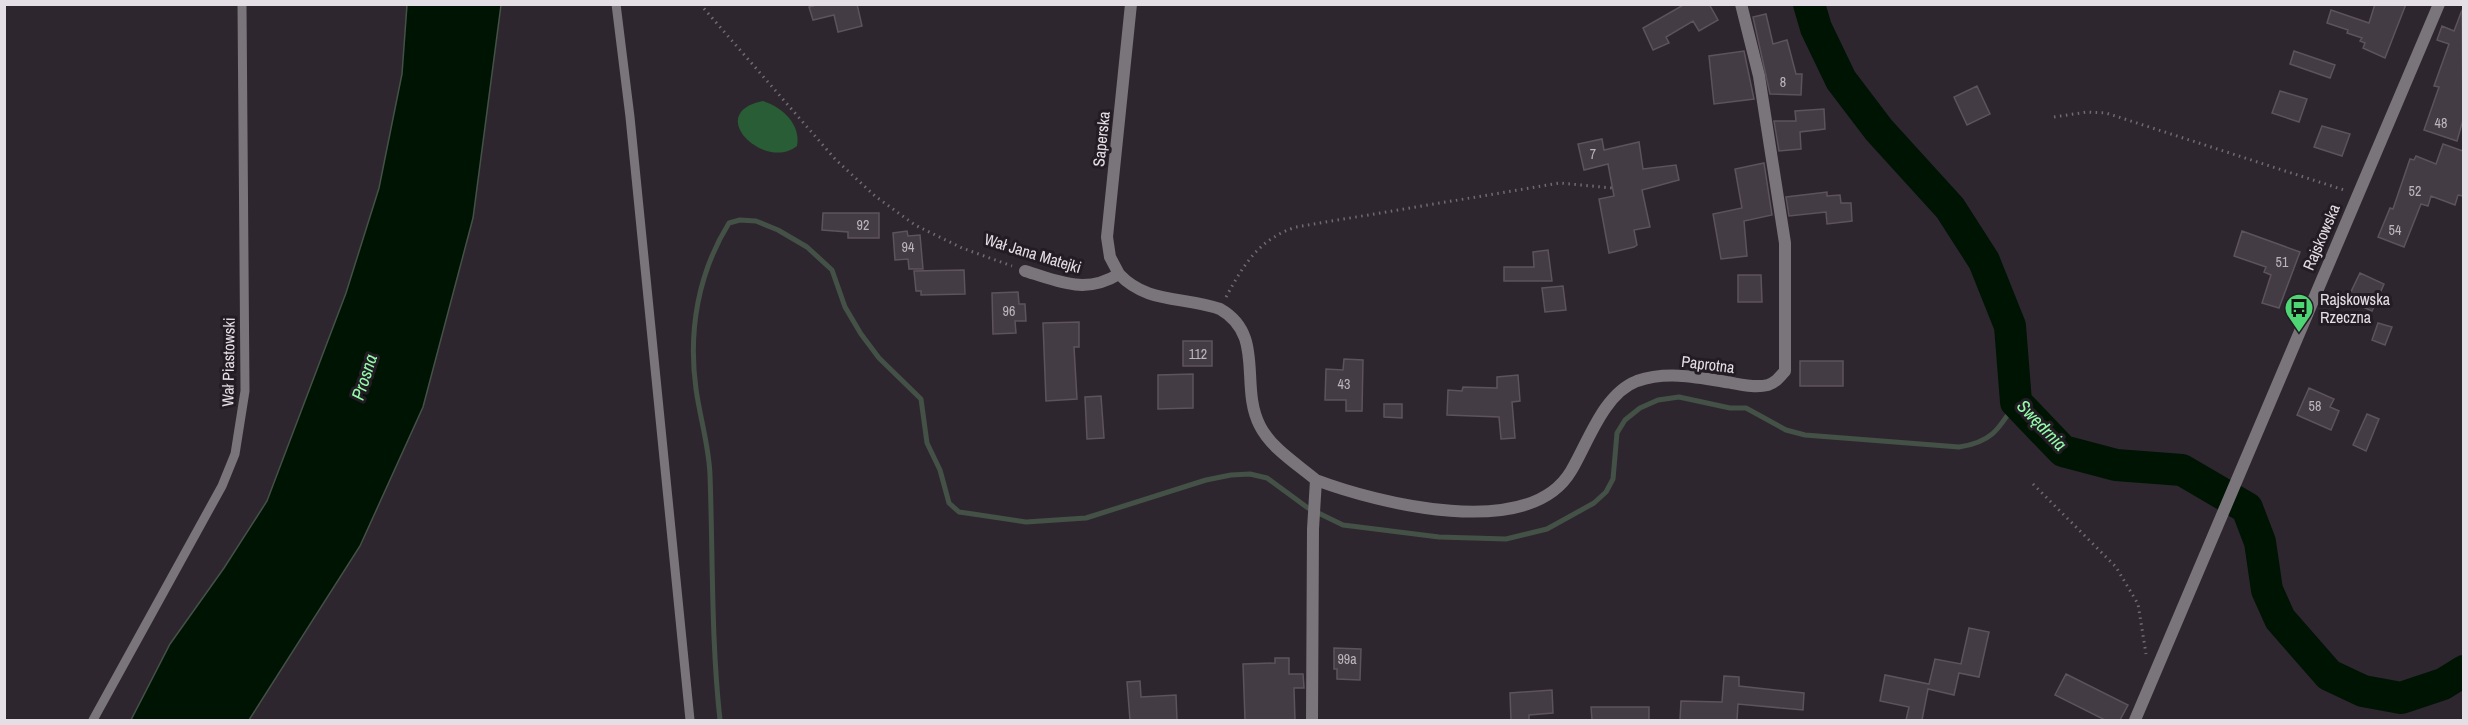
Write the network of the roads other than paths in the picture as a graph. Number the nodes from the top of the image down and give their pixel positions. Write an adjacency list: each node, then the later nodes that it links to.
1 (242, 4): 9 (lane, Wał Piastowski)
2 (616, 4): 10 (lane)
3 (1131, 4): 7 (street, Saperska)
4 (1741, 4): 8 (street, Paprotna)
5 (2439, 4): 12 (street, Rajskowska)
6 (1025, 271): 7 (street, Wał Jana Matejki)
7 (1119, 274): 8 (street)
8 (1316, 480): 11 (street)
9 (93, 720)
10 (690, 720)
11 (1312, 720)
12 (2135, 720)

